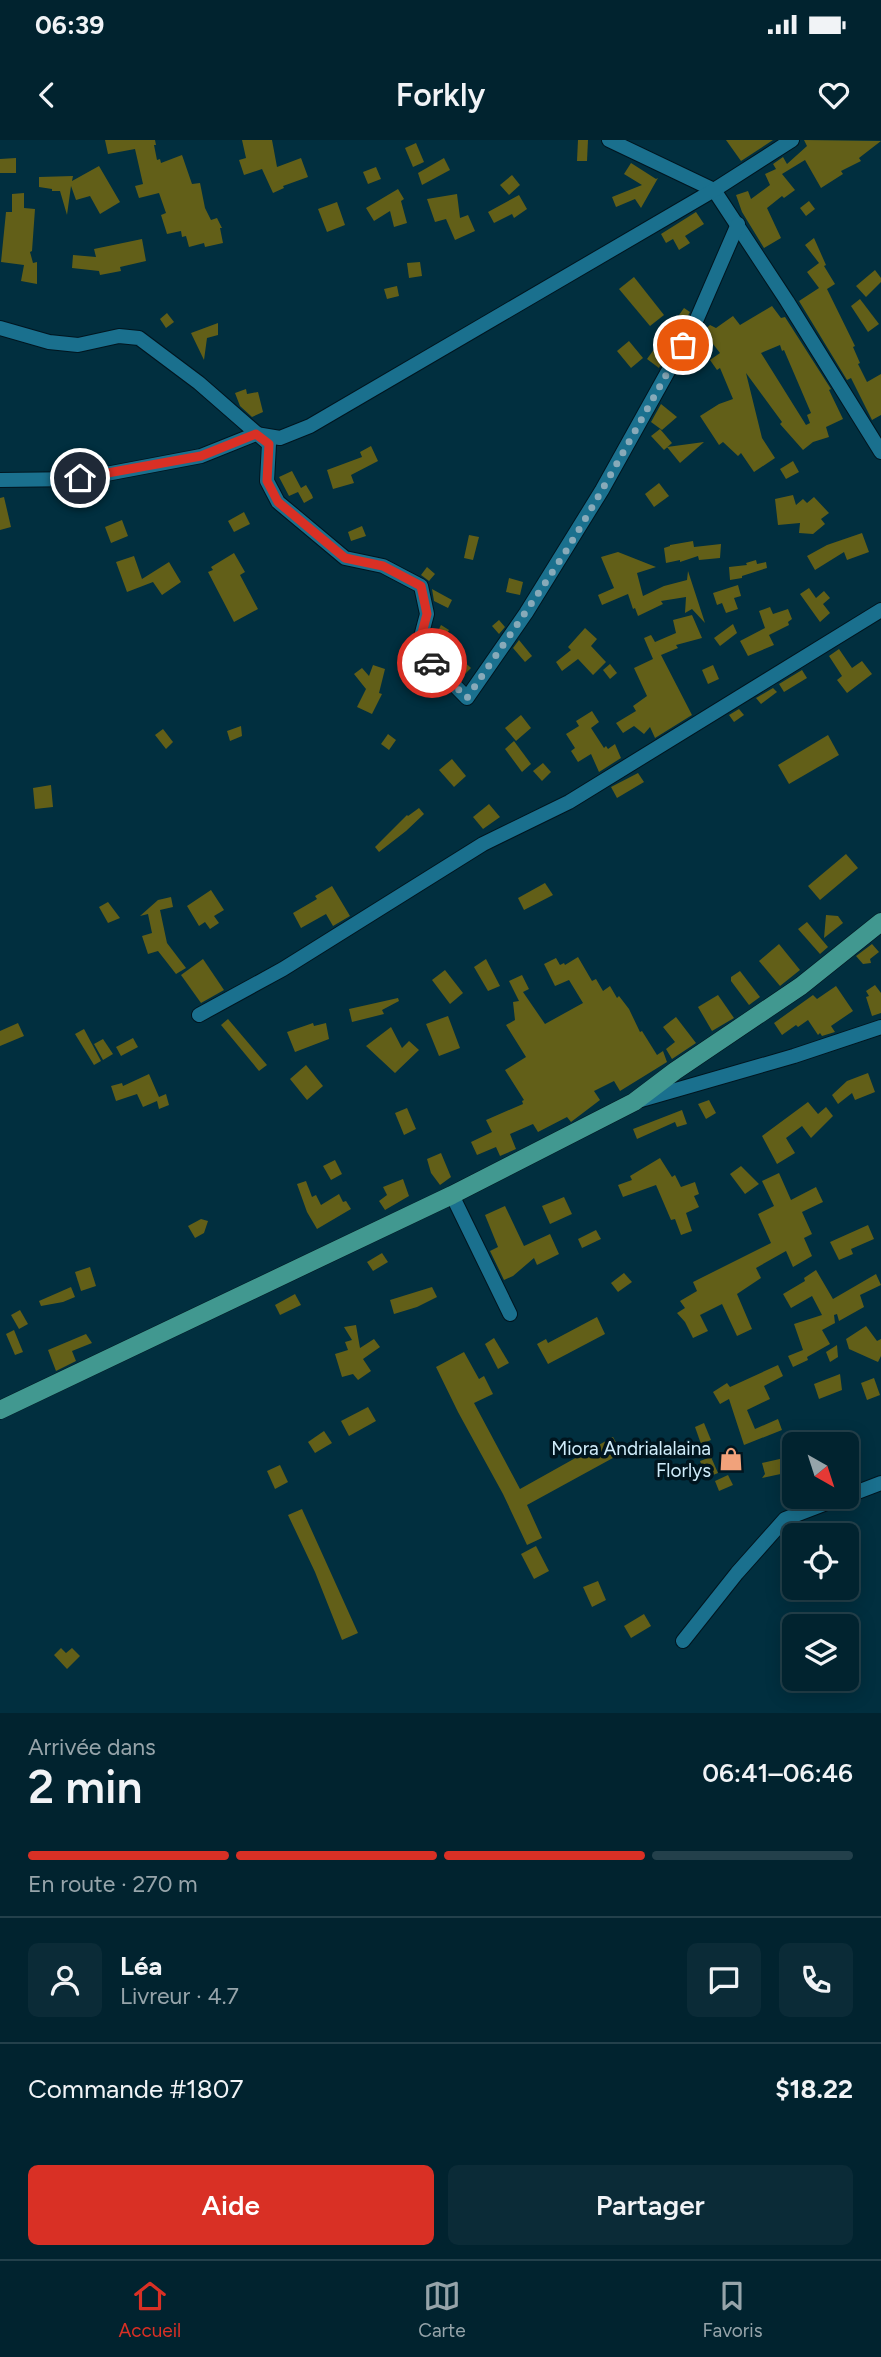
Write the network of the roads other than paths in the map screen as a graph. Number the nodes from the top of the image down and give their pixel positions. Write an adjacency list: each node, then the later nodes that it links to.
1 (610, 140): 3 (street)
2 (792, 140): 3 (street)
3 (714, 190): 4 (street); 6 (street)
4 (738, 224): 6 (street); 7 (street)
5 (0, 328): 6 (street)
6 (256, 434): 8 (street)
7 (881, 452)
8 (0, 480)
9 (881, 610): 11 (street)
10 (881, 922): 13 (main road)
11 (199, 1015)
12 (881, 1027): 13 (street)
13 (634, 1102): 14 (main road)
14 (452, 1195): 15 (street); 16 (main road)
15 (510, 1314)
16 (0, 1410)
17 (881, 1483): 18 (street)
18 (859, 1491)
19 (812, 1509): 20 (street)
20 (683, 1641)

